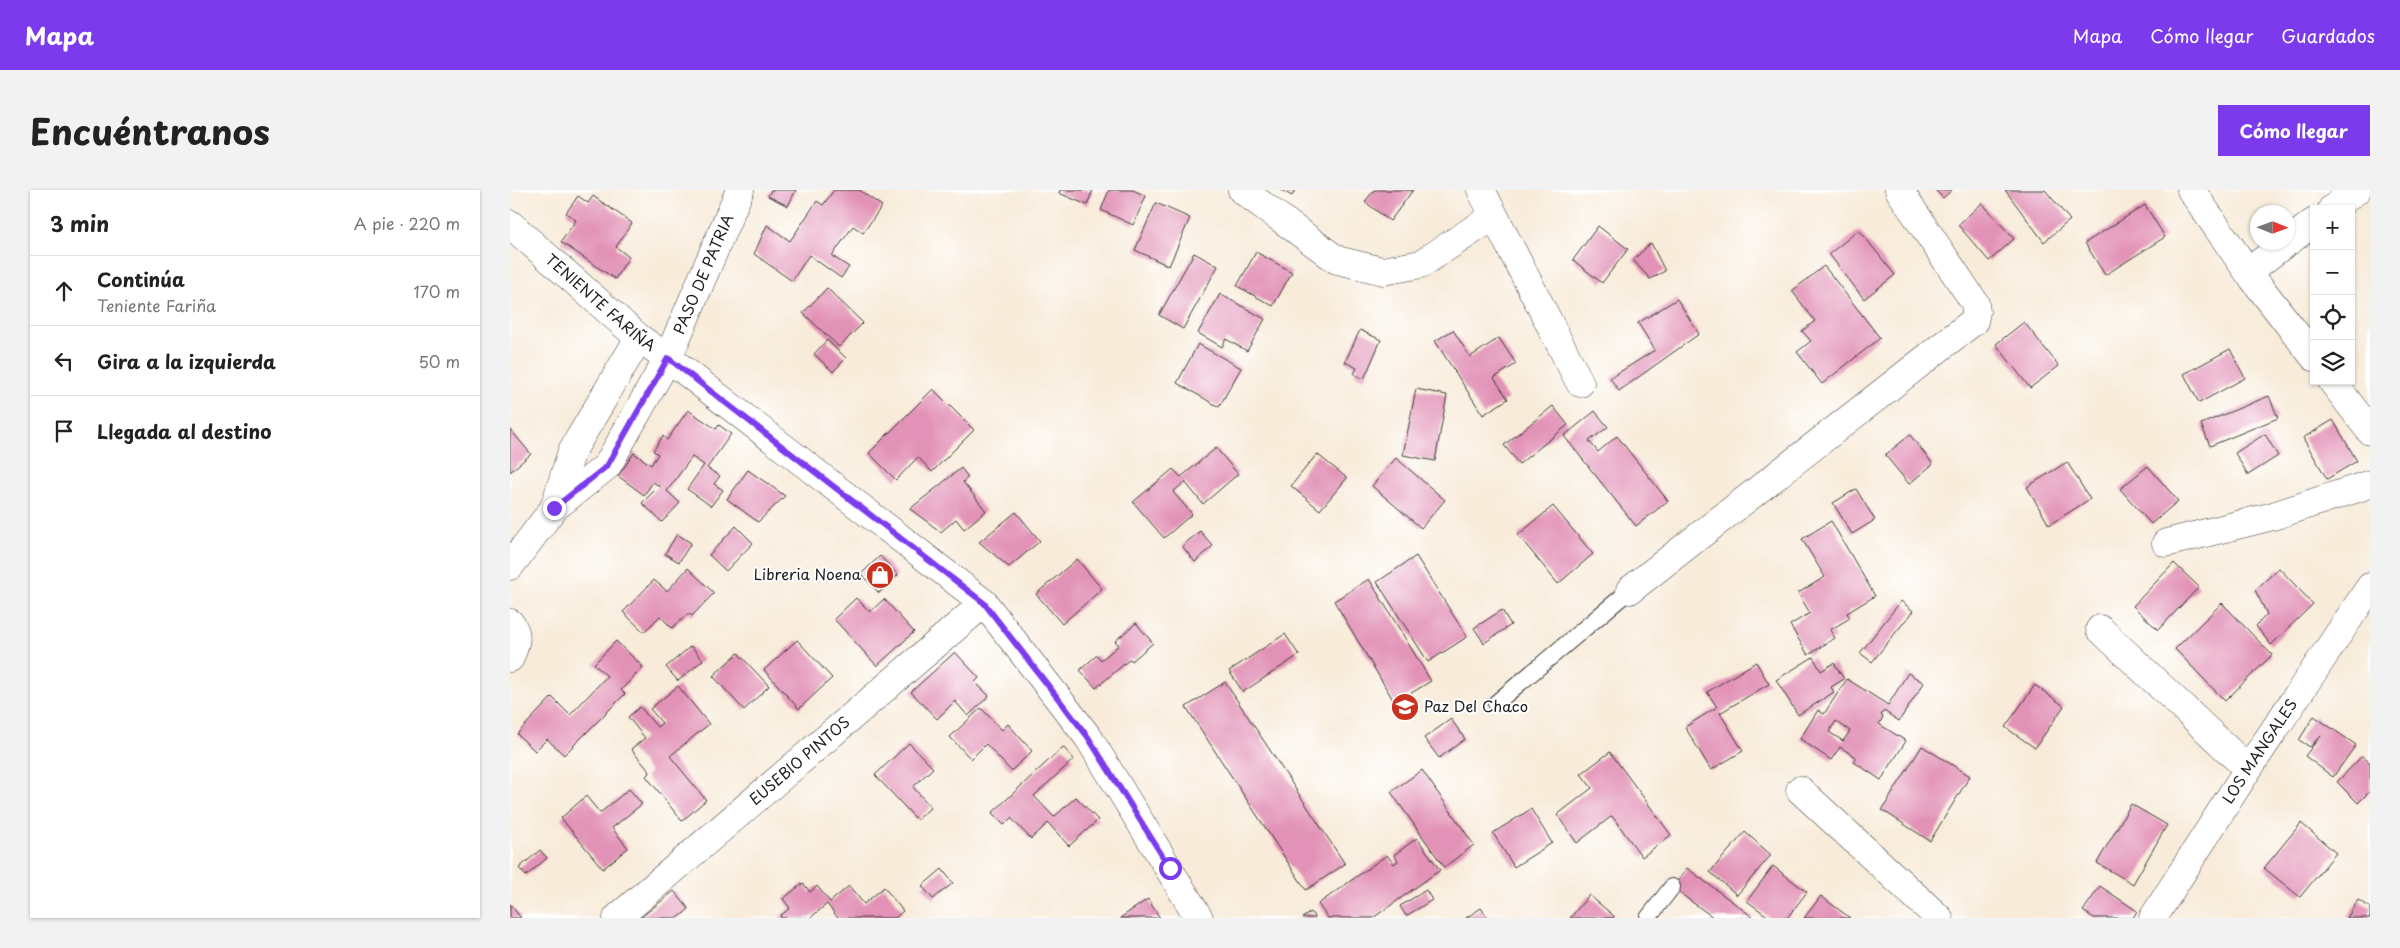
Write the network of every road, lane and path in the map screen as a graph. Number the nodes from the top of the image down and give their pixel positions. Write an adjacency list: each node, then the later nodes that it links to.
1 (740, 190): 16 (street, PASO DE PATRIA)
2 (1242, 190): 8 (street)
3 (1481, 190): 8 (street)
4 (1899, 190): 25 (street)
5 (2191, 190): 13 (street)
6 (2357, 190): 7 (street)
7 (2337, 205)
8 (1494, 216): 17 (street)
9 (510, 224): 14 (street, TENIENTE FARIÑA)
10 (2310, 225): 11 (street)
11 (2295, 236)
12 (2277, 250): 13 (street)
13 (2248, 272): 15 (street)
14 (639, 338): 16 (street, TENIENTE FARIÑA); 21 (street)
15 (2310, 353)
16 (668, 358): 21 (street, PASO DE PATRIA); 26 (street, TENIENTE FARIÑA)
17 (1580, 383)
18 (2335, 385): 19 (street)
19 (2370, 431)
20 (2370, 484): 22 (street)
21 (554, 508): 23 (street)
22 (2166, 543)
23 (510, 566)
24 (2370, 587): 31 (street, LOS MANGALES)
25 (1630, 590): 30 (lane)
26 (984, 603): 34 (street, EUSEBIO PINTOS); 35 (street, TENIENTE FARIÑA)
27 (510, 623): 29 (street)
28 (2100, 629): 31 (street)
29 (510, 658)
30 (1496, 703)
31 (2248, 768): 38 (street, LOS MANGALES)
32 (1800, 790): 37 (street)
33 (1672, 887): 36 (lane)
34 (617, 918)
35 (1198, 918)
36 (1648, 918)
37 (1939, 918)
38 (2153, 918)

